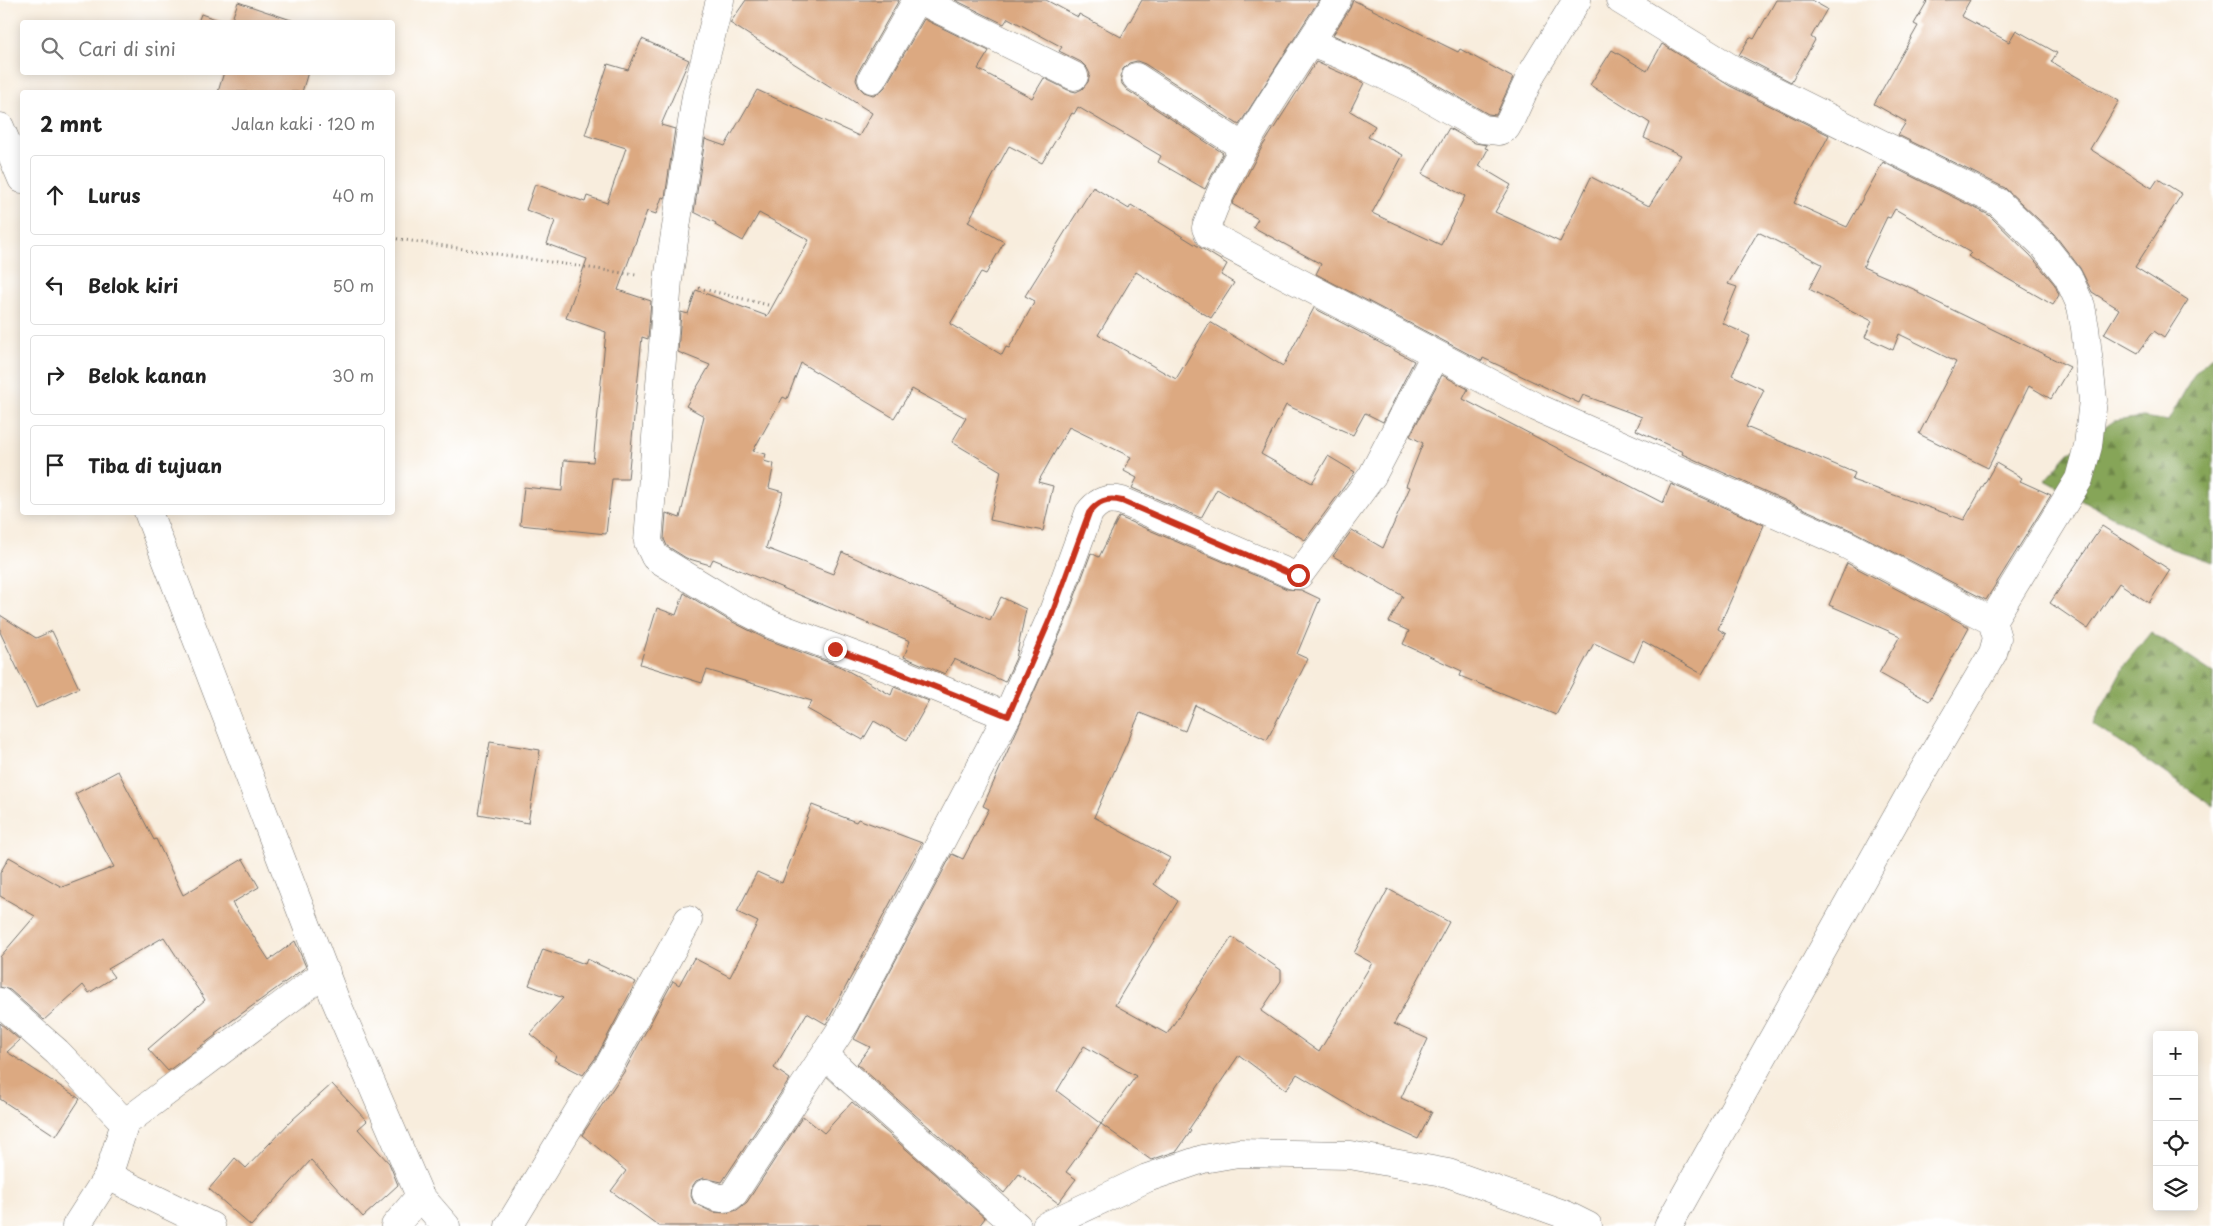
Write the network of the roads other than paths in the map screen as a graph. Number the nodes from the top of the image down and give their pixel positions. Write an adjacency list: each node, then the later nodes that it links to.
1 (720, 0): 16 (street)
2 (919, 0): 7 (street); 9 (street)
3 (1337, 0): 6 (street)
4 (1577, 0): 6 (street)
5 (1620, 0): 15 (street)
6 (1310, 43): 11 (street)
7 (1074, 76)
8 (1136, 77): 11 (street)
9 (872, 79)
10 (0, 127): 12 (street)
11 (1243, 146): 13 (street)
12 (20, 174)
13 (1435, 355): 15 (street); 16 (street)
14 (149, 515): 18 (street)
15 (1992, 621): 33 (street)
16 (1008, 716): 20 (street)
17 (688, 920): 29 (street)
18 (326, 972): 21 (street); 24 (street)
19 (0, 1002): 21 (street)
20 (826, 1056): 23 (street); 30 (street)
21 (125, 1122): 22 (street)
22 (108, 1176): 25 (street); 26 (street)
23 (706, 1193)
24 (420, 1196): 27 (street); 28 (street)
25 (76, 1226)
26 (211, 1226)
27 (395, 1226)
28 (446, 1226)
29 (509, 1226)
30 (1017, 1226)
31 (1046, 1226): 32 (street)
32 (1588, 1226)
33 (1668, 1226)

